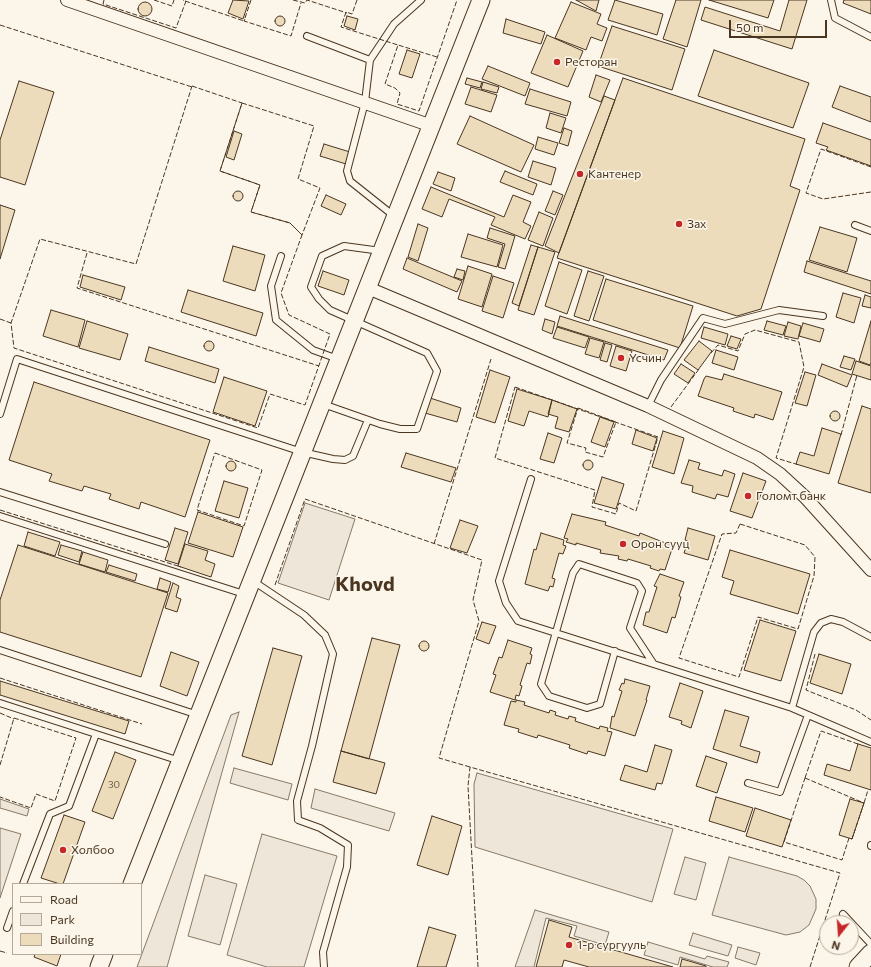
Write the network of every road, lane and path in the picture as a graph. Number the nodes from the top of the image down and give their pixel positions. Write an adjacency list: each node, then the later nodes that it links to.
1 (66, 0): 8 (street)
2 (421, 0): 7 (lane)
3 (481, 0): 9 (street)
4 (831, 0): 6 (lane)
5 (307, 36): 7 (lane)
6 (871, 37)
7 (370, 60): 8 (lane)
8 (365, 102): 9 (street); 10 (lane)
9 (432, 126): 10 (street)
10 (396, 217): 13 (street)
11 (855, 225): 12 (lane)
12 (871, 231)
13 (382, 251): 15 (street); 17 (lane)
14 (281, 256): 18 (lane)
15 (368, 288): 17 (street); 20 (street)
16 (823, 316): 20 (lane)
17 (354, 322): 18 (street); 22 (lane)
18 (339, 359): 19 (street)
19 (322, 404): 22 (lane); 23 (street)
20 (648, 406): 28 (street)
21 (0, 414): 23 (lane)
22 (368, 420): 23 (lane)
23 (302, 452): 29 (street)
24 (531, 480): 30 (lane)
25 (0, 492): 27 (lane)
26 (0, 516): 29 (lane)
27 (165, 544)
28 (871, 570)
29 (250, 588): 38 (street); 52 (lane)
30 (555, 633): 33 (lane); 33 (lane); 34 (lane)
31 (871, 637): 36 (lane)
32 (0, 650): 38 (lane)
33 (615, 652): 34 (lane)
34 (653, 663): 36 (lane)
35 (0, 703): 39 (lane)
36 (792, 708): 37 (lane)
37 (808, 715): 40 (lane); 42 (lane)
38 (200, 716): 41 (street)
39 (96, 734): 41 (lane); 43 (lane)
40 (871, 742)
41 (182, 762): 44 (street)
42 (748, 783)
43 (23, 883)
44 (132, 883)
45 (12, 914): 47 (lane)
46 (843, 914): 48 (lane)
47 (7, 928)
48 (871, 944)
49 (871, 953): 53 (street)
50 (104, 955): 51 (street)
51 (99, 967)
52 (324, 967)
53 (858, 967)

